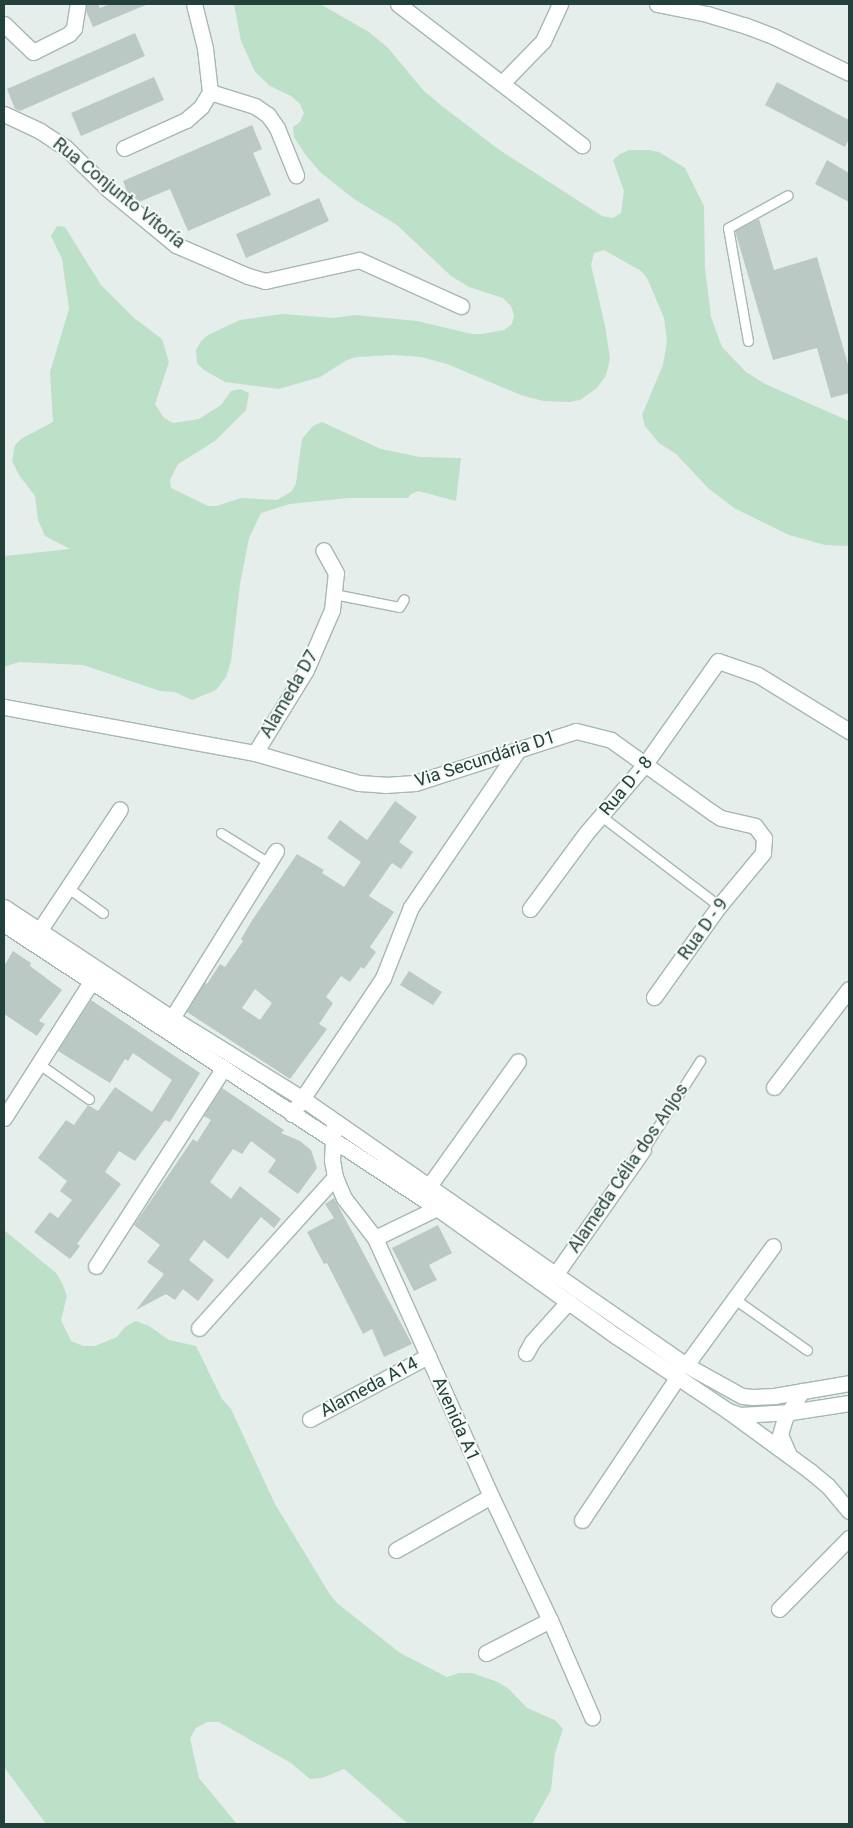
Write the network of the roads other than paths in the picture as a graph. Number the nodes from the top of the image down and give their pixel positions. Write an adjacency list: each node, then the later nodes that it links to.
1 (78, 4): 6 (street)
2 (194, 4): 9 (street)
3 (398, 4): 8 (street)
4 (560, 4): 8 (street)
5 (657, 4): 7 (street)
6 (4, 24)
7 (849, 73)
8 (502, 84): 11 (street)
9 (210, 92): 12 (street); 13 (street)
10 (4, 114): 15 (street, Rua Conjunto Vitoría)
11 (582, 145)
12 (124, 148)
13 (296, 175)
14 (788, 195): 16 (lane)
15 (461, 306)
16 (748, 342)
17 (323, 550): 18 (street, Alameda D7)
18 (334, 594): 19 (lane); 23 (street, Alameda D7)
19 (404, 599)
20 (4, 707): 23 (street, Via Secundária D1)
21 (849, 731): 24 (street, Rua D - 8)
22 (518, 750): 23 (street, Via Secundária D1); 24 (street, Via Secundária D1); 47 (street)
23 (255, 753)
24 (645, 764): 26 (street, Rua D - 8); 29 (street, Via Secundária D1)
25 (120, 809): 30 (street)
26 (601, 816): 31 (lane); 33 (street, Rua D - 8)
27 (221, 833): 28 (lane)
28 (272, 857): 40 (street)
29 (755, 863): 31 (street, Rua D - 9)
30 (68, 888): 34 (lane); 36 (street)
31 (719, 906): 39 (street, Rua D - 9)
32 (4, 907): 36 (street)
33 (530, 909)
34 (103, 913)
35 (4, 924): 37 (street)
36 (39, 930): 40 (street)
37 (91, 982): 43 (street); 44 (street)
38 (849, 990): 45 (street)
39 (654, 997)
40 (172, 1018): 47 (street)
41 (518, 1061): 54 (street)
42 (700, 1061): 52 (lane, Alameda Célia dos Anjos)
43 (40, 1064): 46 (lane); 49 (street)
44 (220, 1074): 48 (street); 58 (street)
45 (774, 1087)
46 (89, 1099)
47 (303, 1099): 48 (street); 50 (street)
48 (292, 1114): 51 (street)
49 (4, 1118)
50 (334, 1122): 51 (street, Avenida A1); 54 (street)
51 (332, 1142): 53 (street, Avenida A1); 55 (street)
52 (643, 1150): 59 (street, Alameda Célia dos Anjos)
53 (335, 1177): 56 (street, Avenida A1); 62 (street)
54 (429, 1186): 59 (street)
55 (437, 1208): 56 (street); 61 (street)
56 (375, 1238): 65 (street, Avenida A1)
57 (773, 1246): 60 (street)
58 (96, 1266)
59 (555, 1275): 66 (street)
60 (736, 1300): 63 (lane); 66 (street)
61 (568, 1302): 64 (street); 67 (street)
62 (200, 1328)
63 (807, 1350)
64 (526, 1353)
65 (428, 1356): 73 (street, Alameda A14); 75 (street, Avenida A1)
66 (686, 1365): 69 (street)
67 (677, 1378): 71 (street); 77 (street)
68 (849, 1383): 69 (street)
69 (802, 1392): 72 (street)
70 (849, 1403): 72 (street)
71 (728, 1411): 72 (street); 74 (street)
72 (791, 1412): 74 (street)
73 (310, 1419)
74 (789, 1455): 76 (street)
75 (491, 1496): 79 (street); 81 (street, Avenida A1)
76 (849, 1511)
77 (582, 1520)
78 (849, 1538): 80 (street)
79 (396, 1550)
80 (779, 1609)
81 (550, 1620): 82 (street); 83 (street, Avenida A1)
82 (486, 1653)
83 (592, 1717)

